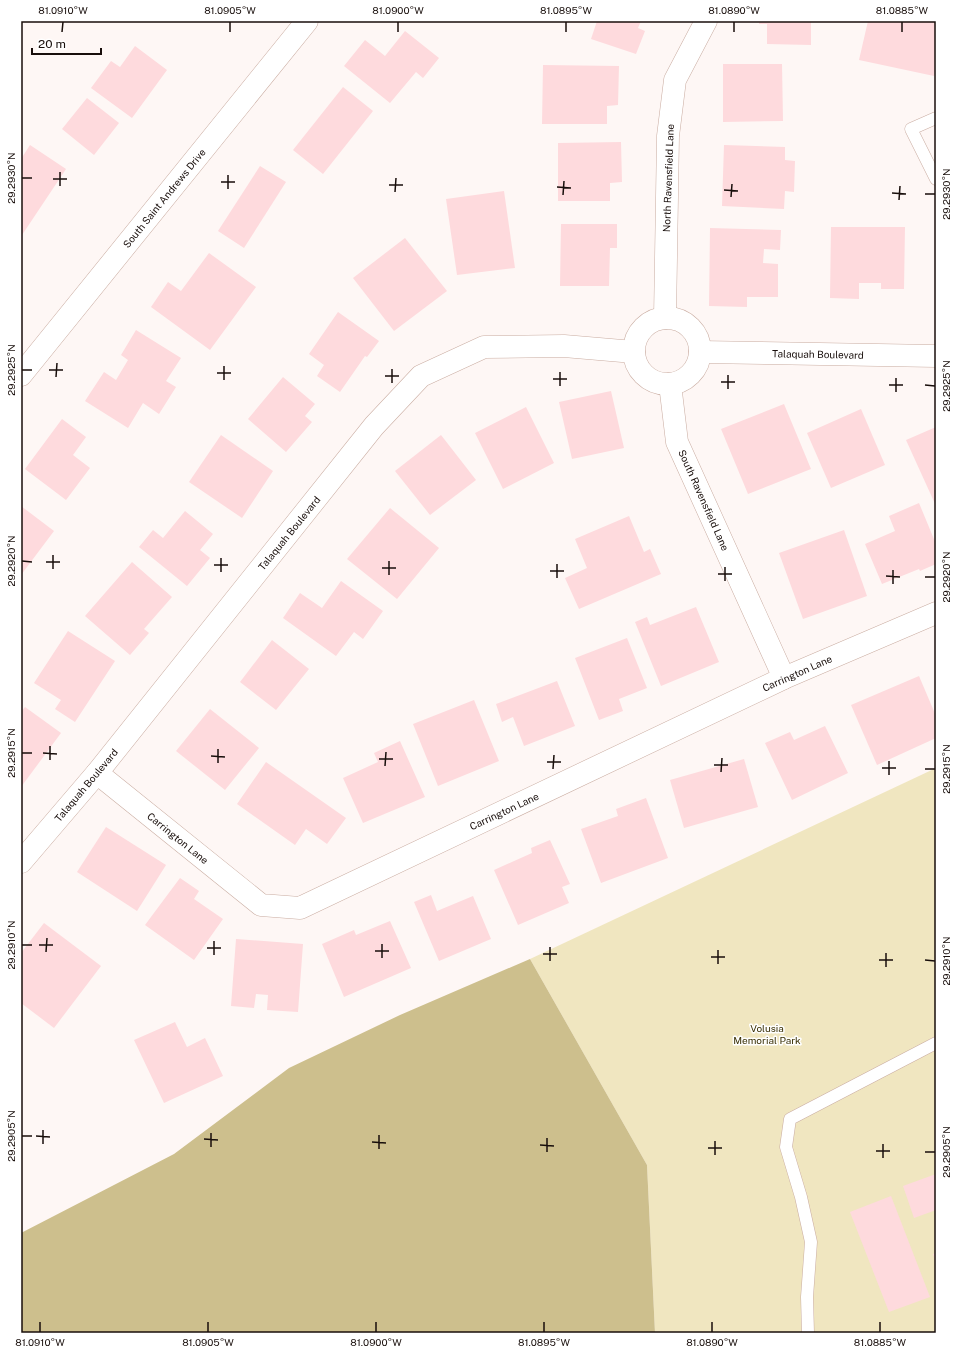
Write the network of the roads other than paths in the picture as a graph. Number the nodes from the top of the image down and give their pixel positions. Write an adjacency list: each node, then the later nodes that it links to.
1 (307, 21): 9 (street, South Saint Andrews Drive)
2 (706, 21): 5 (street, North Ravensfield Lane)
3 (936, 118): 4 (lane)
4 (936, 179)
5 (665, 318): 6 (street); 7 (street)
6 (634, 352): 10 (street); 13 (street, Talaquah Boulevard)
7 (700, 352): 8 (street, Talaquah Boulevard); 10 (street)
8 (936, 356)
9 (21, 375)
10 (670, 384): 12 (street, South Ravensfield Lane)
11 (936, 613): 12 (street, Carrington Lane)
12 (784, 678): 13 (street, Carrington Lane)
13 (97, 773): 14 (street, Talaquah Boulevard)
14 (21, 862)
15 (936, 1043): 16 (lane)
16 (808, 1333)

